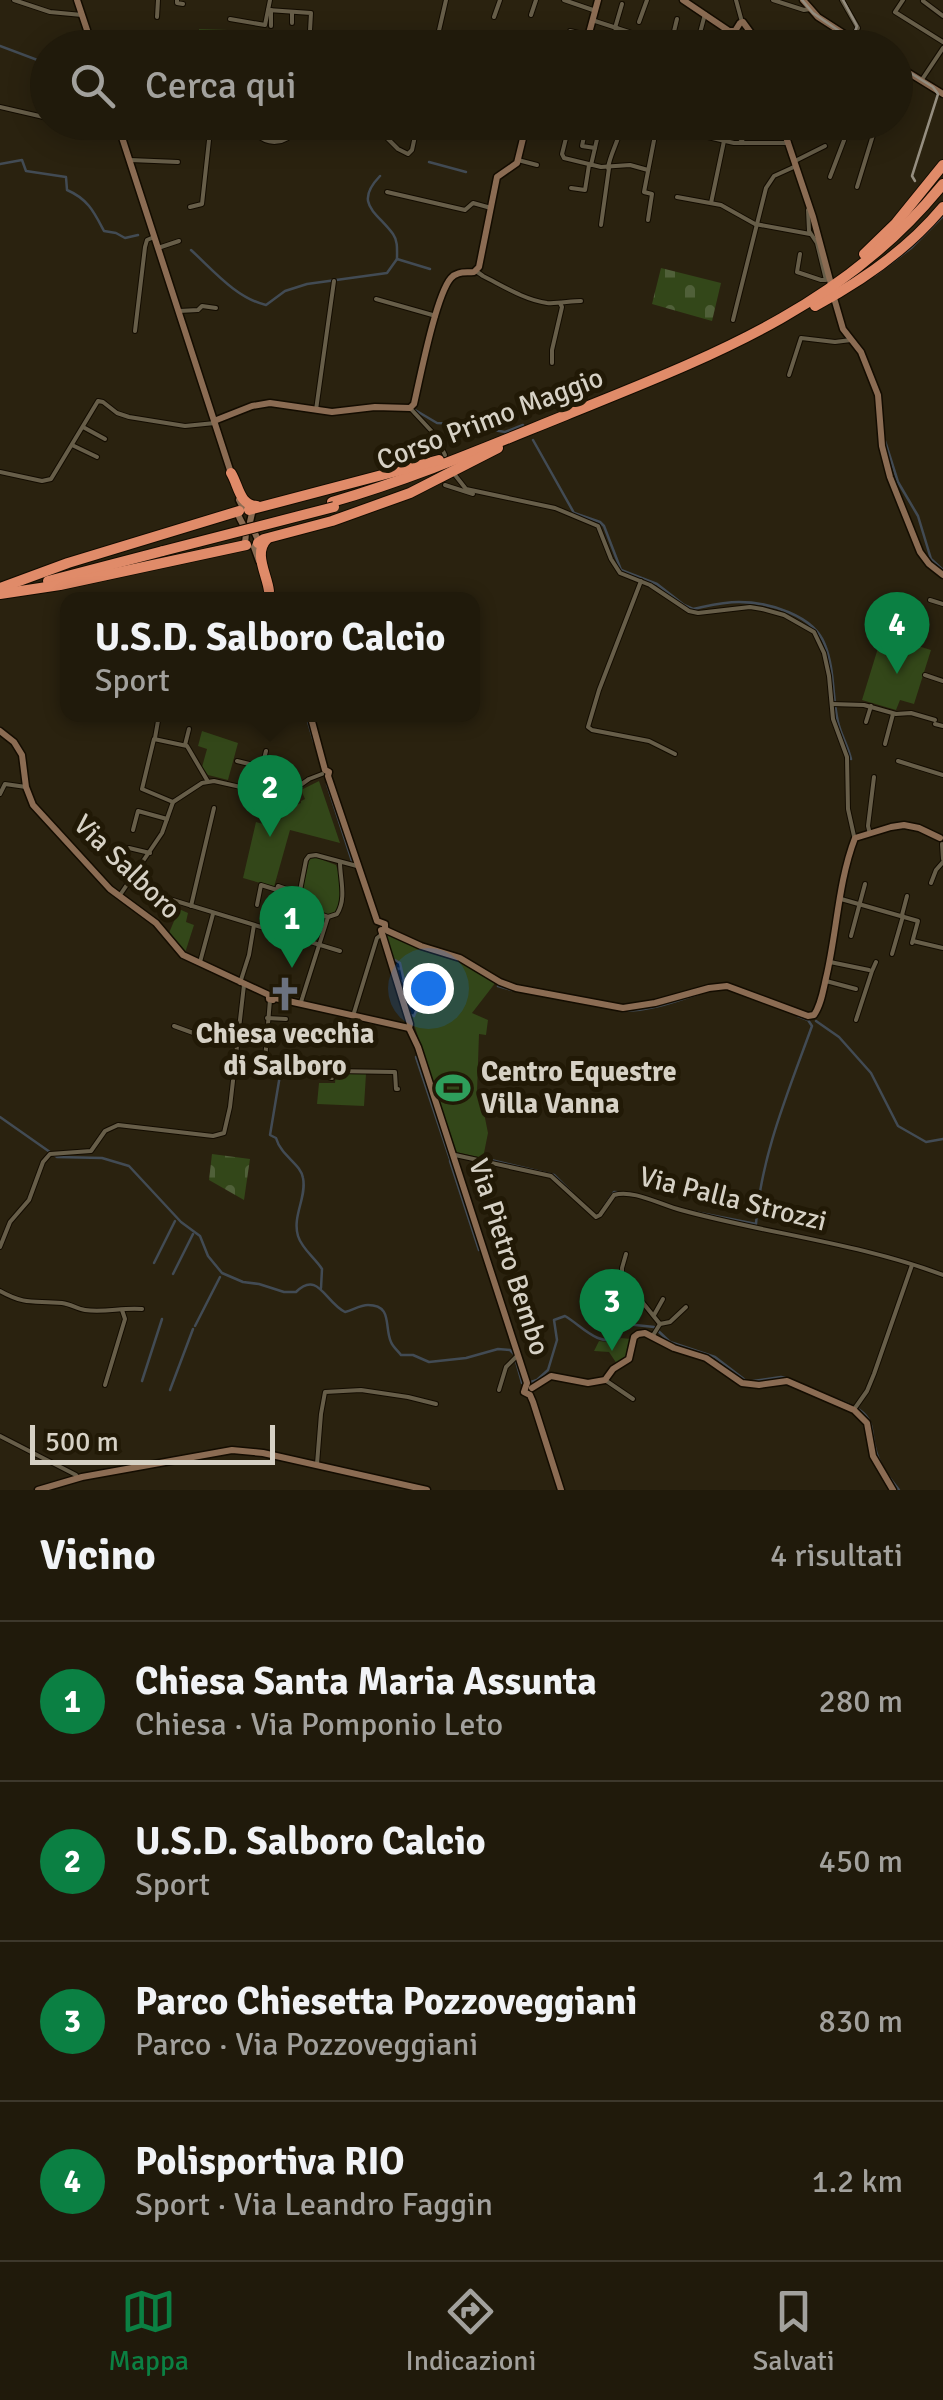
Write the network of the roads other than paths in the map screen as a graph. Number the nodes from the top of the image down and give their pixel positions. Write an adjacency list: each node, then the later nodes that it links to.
1 (14, 0): 23 (street)
2 (77, 0): 23 (street)
3 (158, 0): 27 (street)
4 (270, 0): 19 (street)
5 (446, 0): 40 (street)
6 (500, 0): 28 (street)
7 (536, 0): 25 (street)
8 (564, 0): 20 (street)
9 (598, 0): 20 (street)
10 (647, 0): 33 (street)
11 (683, 0): 24 (street)
12 (736, 0): 34 (street)
13 (773, 0): 17 (street)
14 (842, 0): 49 (street)
15 (904, 0): 22 (street)
16 (923, 1): 26 (street)
17 (808, 3): 48 (street)
18 (622, 4): 37 (street)
19 (270, 10): 21 (street); 30 (street); 36 (street)
20 (594, 10): 32 (street)
21 (292, 12): 35 (street); 39 (street)
22 (895, 12): 29 (street); 50 (street)
23 (82, 14): 38 (street)
24 (704, 14): 44 (street); 45 (street)
25 (531, 15)
26 (943, 16)
27 (156, 17)
28 (494, 17)
29 (890, 18)
30 (230, 19)
31 (678, 19): 43 (street)
32 (592, 20): 37 (street); 41 (street)
33 (639, 22)
34 (742, 22): 46 (street); 47 (street)
35 (292, 23)
36 (270, 26)
37 (616, 28): 42 (street)
38 (87, 30)
39 (310, 30)
40 (439, 30)
41 (589, 30)
42 (623, 30)
43 (675, 30)
44 (700, 30)
45 (728, 30)
46 (736, 30)
47 (748, 30)
48 (841, 30)
49 (857, 30)
50 (943, 45): 52 (street)
51 (913, 75): 52 (street)
52 (921, 80): 53 (street)
53 (943, 94)
54 (0, 107): 55 (street)
55 (30, 115)
56 (123, 140): 76 (street)
57 (209, 140): 93 (street)
58 (389, 140): 59 (street)
59 (414, 140)
60 (523, 140): 77 (street)
61 (566, 140): 81 (street)
62 (584, 140): 75 (street)
63 (597, 140): 75 (street)
64 (618, 140): 83 (street)
65 (654, 140): 84 (street)
66 (720, 140): 71 (street)
67 (742, 140): 72 (street)
68 (787, 140): 73 (street)
69 (844, 140): 85 (street)
70 (872, 140): 87 (street)
71 (724, 141): 72 (street); 92 (street)
72 (744, 143): 73 (street)
73 (788, 143): 79 (street)
74 (825, 146): 79 (street)
75 (595, 148): 81 (street)
76 (130, 160): 78 (street); 102 (street)
77 (518, 160): 80 (street); 95 (street)
78 (178, 162)
79 (795, 163): 96 (street); 98 (street)
80 (537, 165)
81 (590, 165): 83 (street); 88 (street)
82 (943, 166): 113 (highway)
83 (608, 168): 84 (street); 99 (street)
84 (648, 170): 97 (street)
85 (830, 178)
86 (943, 184): 100 (highway, Corso Primo Maggio)
87 (858, 187)
88 (571, 188)
89 (387, 192): 95 (street)
90 (943, 192): 100 (highway, Corso Primo Maggio)
91 (677, 197): 92 (street)
92 (708, 203): 98 (street)
93 (190, 207)
94 (943, 207): 113 (highway)
95 (491, 208): 106 (street)
96 (810, 208): 101 (street); 108 (street)
97 (648, 220)
98 (757, 224): 101 (street); 117 (street)
99 (601, 225)
100 (909, 226): 113 (highway, Corso Primo Maggio)
101 (810, 234): 105 (street)
102 (154, 237): 104 (street); 118 (street)
103 (178, 242): 104 (street)
104 (158, 248): 115 (street)
105 (800, 254)
106 (476, 271): 112 (street); 116 (street)
107 (334, 281): 123 (street)
108 (831, 284)
109 (376, 298): 116 (street)
110 (834, 298): 119 (street)
111 (581, 301): 112 (street)
112 (560, 303): 120 (street)
113 (808, 306): 128 (highway, Corso Primo Maggio); 129 (highway, Corso Primo Maggio)
114 (216, 308): 115 (street)
115 (179, 310): 124 (street)
116 (436, 316): 122 (street)
117 (733, 320)
118 (134, 330)
119 (850, 340): 121 (street); 140 (street)
120 (552, 363)
121 (789, 375)
122 (410, 408): 123 (street); 130 (street)
123 (316, 410): 124 (street)
124 (215, 422): 125 (street); 133 (street)
125 (82, 427): 126 (street); 127 (street)
126 (105, 439)
127 (72, 445): 131 (street); 132 (street)
128 (498, 448): 137 (highway, Corso Primo Maggio); 139 (highway)
129 (483, 449): 137 (highway, Corso Primo Maggio); 138 (highway)
130 (445, 455)
131 (97, 457)
132 (0, 472)
133 (231, 473): 138 (highway)
134 (455, 474): 136 (street)
135 (445, 484): 136 (street)
136 (502, 497): 141 (street)
137 (333, 504): 142 (highway, Corso Primo Maggio, bridge)
138 (247, 509): 139 (street); 142 (highway)
139 (257, 543): 142 (highway); 143 (highway)
140 (943, 575)
141 (641, 581): 148 (street); 161 (street)
142 (0, 591)
143 (270, 592)
144 (930, 600): 145 (street)
145 (943, 604)
146 (924, 675): 147 (street)
147 (943, 681)
148 (834, 704): 149 (street); 179 (street)
149 (871, 706): 150 (street); 153 (street)
150 (894, 714): 154 (street); 158 (street)
151 (159, 722): 157 (street)
152 (312, 722): 165 (street, Via Pietro Bembo)
153 (866, 722)
154 (943, 726)
155 (189, 728): 159 (street)
156 (0, 731): 170 (street, Via Salboro)
157 (155, 738): 159 (street); 173 (street)
158 (884, 744)
159 (185, 745): 169 (street)
160 (266, 750): 164 (street)
161 (674, 754)
162 (237, 761): 164 (street)
163 (898, 761): 167 (street)
164 (262, 767): 166 (street); 171 (street)
165 (325, 773): 171 (street); 185 (street, Via Pietro Bembo)
166 (290, 774)
167 (943, 775)
168 (874, 777): 178 (street)
169 (207, 781): 171 (street); 173 (street)
170 (26, 787): 172 (street); 191 (street, Via Salboro)
171 (256, 791): 174 (street)
172 (0, 794)
173 (173, 802): 176 (street)
174 (252, 807)
175 (214, 808): 195 (street)
176 (167, 818): 177 (street); 182 (street)
177 (133, 830)
178 (870, 834): 179 (street); 180 (street)
179 (857, 837): 192 (street)
180 (942, 841): 183 (street)
181 (129, 848): 182 (street)
182 (150, 853): 186 (street)
183 (943, 861): 187 (street)
184 (340, 862): 185 (street); 189 (street); 197 (street)
185 (359, 866): 200 (street, Via Pietro Bembo)
186 (132, 880): 191 (street); 195 (street)
187 (931, 883)
188 (865, 884): 193 (street)
189 (298, 892): 194 (street); 197 (street)
190 (907, 896): 198 (street)
191 (118, 897): 208 (street, Via Salboro)
192 (840, 900): 193 (street); 206 (street)
193 (860, 904): 198 (street); 201 (street)
194 (257, 905)
195 (191, 906): 196 (street)
196 (213, 914): 199 (street); 208 (street)
197 (328, 916): 202 (street)
198 (902, 916): 203 (street); 205 (street)
199 (254, 926): 202 (street); 211 (street)
200 (382, 929): 210 (street); 215 (street); 219 (street, Via Pietro Bembo)
201 (852, 936)
202 (319, 945): 204 (street); 214 (street)
203 (943, 948)
204 (340, 952)
205 (892, 954)
206 (830, 962): 209 (street); 210 (street)
207 (876, 962): 209 (street)
208 (200, 964): 211 (street, Via Salboro)
209 (872, 970): 218 (street)
210 (826, 981): 212 (street)
211 (242, 984): 213 (street, Via Salboro); 221 (street)
212 (856, 989)
213 (271, 998): 214 (street, Via Salboro); 216 (street)
214 (302, 1002): 215 (street, Via Salboro)
215 (353, 1016): 219 (street, Via Salboro)
216 (267, 1018): 217 (street); 222 (street)
217 (286, 1019)
218 (856, 1020)
219 (406, 1024): 225 (street, Via Pietro Bembo)
220 (174, 1026): 221 (street)
221 (237, 1040): 226 (street)
222 (325, 1066): 223 (street); 223 (street)
223 (334, 1071): 224 (street)
224 (398, 1089)
225 (453, 1155): 228 (street, Via Palla Strozzi); 238 (street, Via Pietro Bembo)
226 (0, 1247)
227 (626, 1254): 235 (street)
228 (912, 1265): 229 (street, Via Palla Strozzi); 245 (street)
229 (943, 1276)
230 (0, 1292): 234 (street)
231 (662, 1299): 235 (street)
232 (686, 1307): 236 (street)
233 (142, 1308): 234 (street)
234 (122, 1310): 240 (street)
235 (654, 1316): 236 (street)
236 (659, 1325): 237 (street)
237 (653, 1335): 239 (street); 245 (street)
238 (515, 1357): 241 (street); 242 (street, Via Pietro Bembo)
239 (605, 1380): 242 (street); 243 (street)
240 (105, 1384)
241 (499, 1390)
242 (530, 1390): 251 (street, Via Pietro Bembo)
243 (633, 1400)
244 (436, 1404): 247 (street)
245 (856, 1408): 252 (street)
246 (0, 1436): 248 (street)
247 (316, 1466): 248 (street); 250 (street)
248 (77, 1478): 249 (street)
249 (38, 1490)
250 (427, 1490)
251 (562, 1490)
252 (894, 1490)

